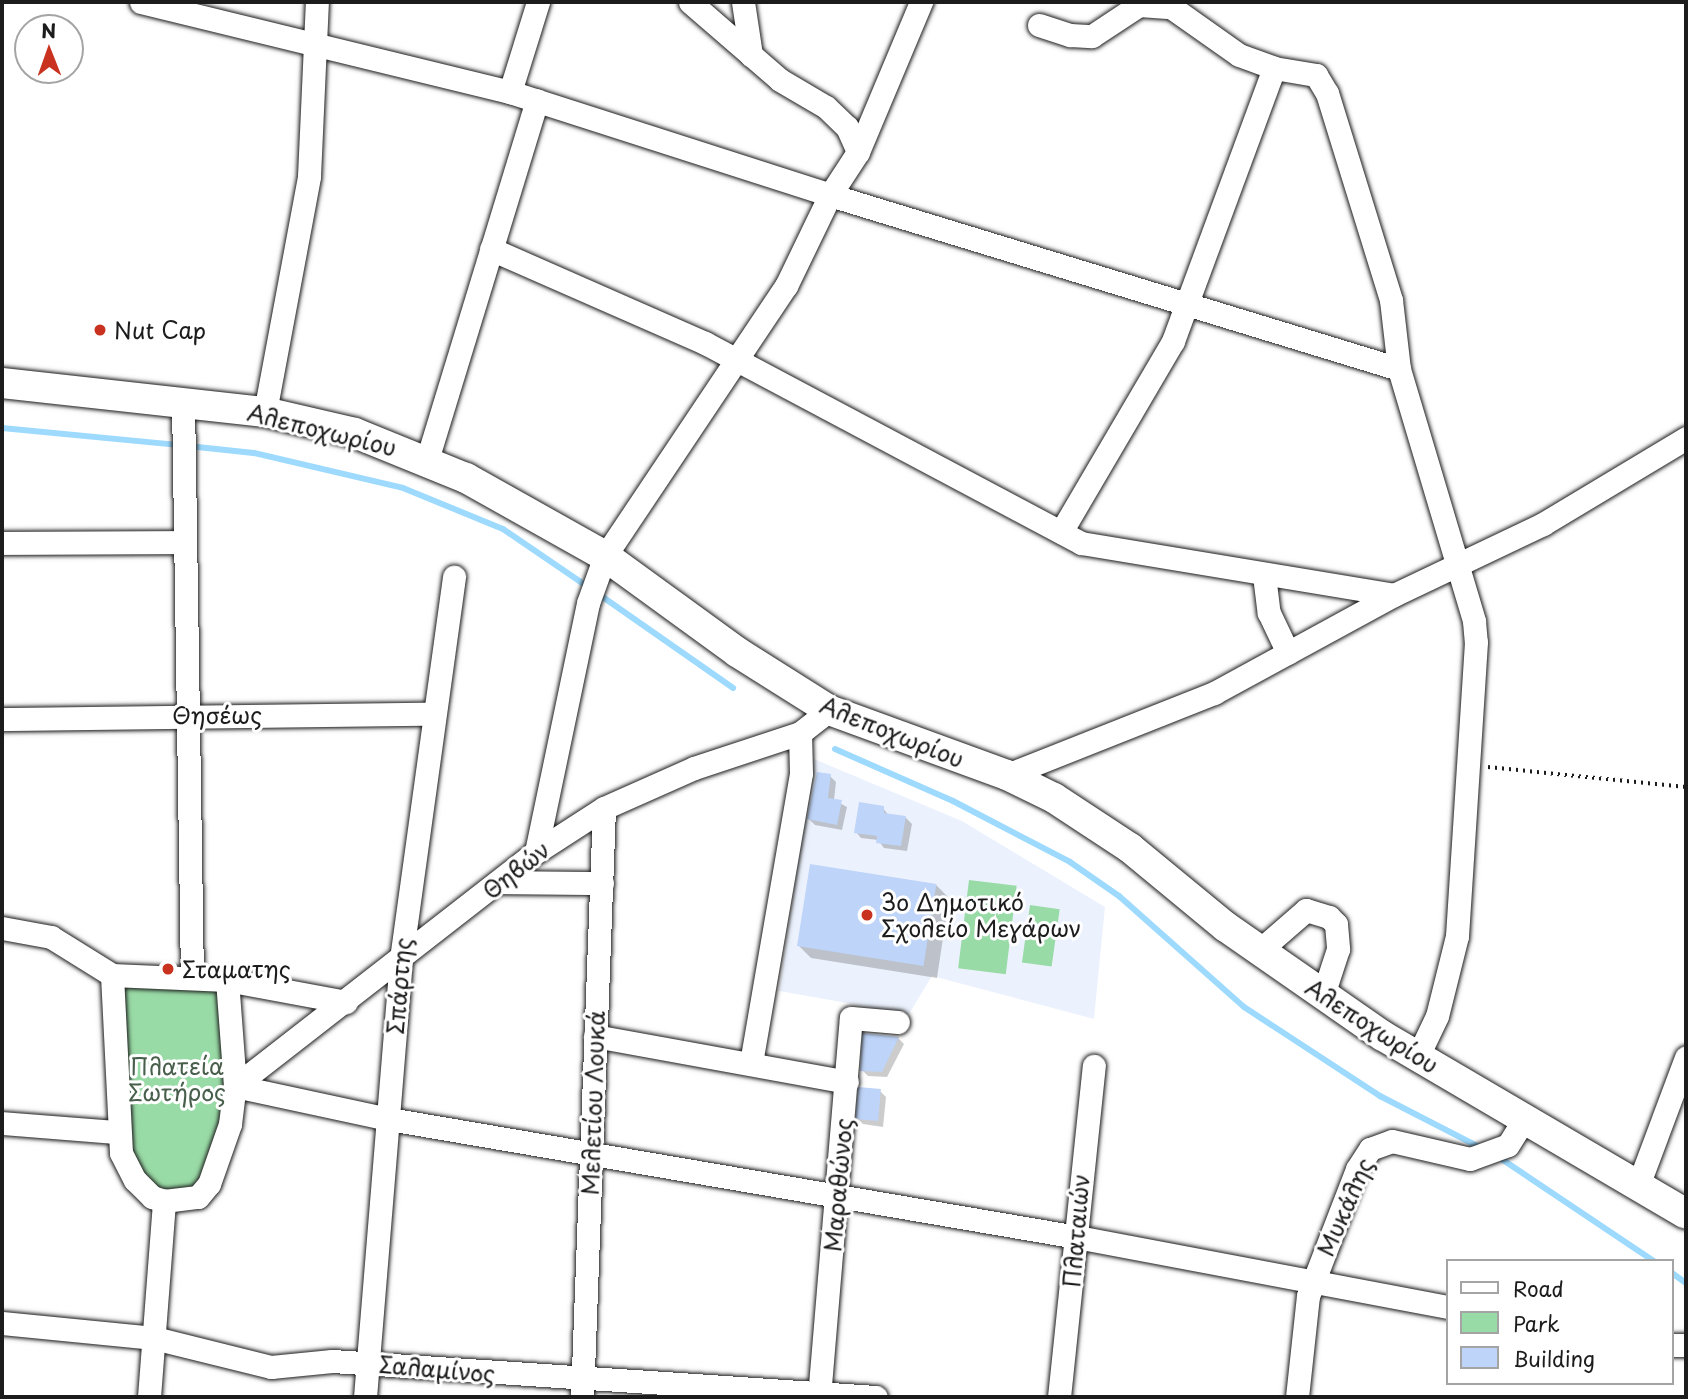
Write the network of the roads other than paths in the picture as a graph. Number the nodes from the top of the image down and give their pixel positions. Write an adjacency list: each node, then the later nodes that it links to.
1 (141, 2): 8 (street)
2 (317, 2): 8 (street)
3 (538, 2): 11 (street)
4 (690, 2): 9 (street)
5 (743, 2): 9 (street)
6 (921, 2): 13 (street)
7 (1039, 25): 10 (street)
8 (314, 44): 11 (street); 21 (street)
9 (751, 55): 13 (street)
10 (1274, 68): 16 (street); 18 (street)
11 (510, 92): 12 (street)
12 (537, 100): 14 (street); 15 (street)
13 (858, 152): 14 (street)
14 (830, 195): 16 (street); 17 (street)
15 (491, 249): 17 (street); 23 (street)
16 (1188, 303): 18 (street); 24 (street)
17 (734, 362): 24 (street); 27 (street)
18 (1399, 369): 28 (street)
19 (2, 383): 20 (main road, Αλεποχωρίου)
20 (183, 412): 21 (main road, Αλεποχωρίου); 25 (street)
21 (265, 412): 23 (main road, Αλεποχωρίου)
22 (1686, 439): 28 (street)
23 (427, 460): 27 (main road, Αλεποχωρίου)
24 (1062, 532): 29 (street)
25 (185, 542): 26 (street); 35 (street)
26 (2, 543)
27 (602, 562): 33 (main road, Αλεποχωρίου); 40 (street)
28 (1458, 564): 31 (street); 54 (street)
29 (1264, 575): 31 (street); 32 (street)
30 (454, 577): 34 (street, Σπάρτης)
31 (1394, 595): 32 (street)
32 (1288, 653): 38 (street)
33 (829, 710): 37 (street, Θηβών); 38 (main road, Αλεποχωρίου)
34 (432, 714): 35 (street, Θησέως); 45 (street, Σπάρτης)
35 (190, 715): 36 (street, Θησέως); 47 (street)
36 (2, 719)
37 (800, 733): 39 (street, Θηβών); 55 (street)
38 (1007, 775): 44 (main road, Αλεποχωρίου)
39 (604, 808): 40 (street, Θηβών); 42 (street, Μελετίου Λουκά)
40 (536, 852): 41 (street, Θηβών)
41 (503, 882): 42 (street); 45 (street, Θηβών)
42 (601, 883): 52 (street, Μελετίου Λουκά)
43 (2, 928): 46 (street)
44 (1259, 950): 49 (main road, Αλεποχωρίου); 49 (street)
45 (401, 959): 50 (street, Θηβών); 60 (street, Σπάρτης)
46 (112, 975): 47 (street); 62 (street)
47 (192, 978): 48 (street)
48 (227, 980): 50 (street); 58 (street)
49 (1323, 995): 54 (main road, Αλεποχωρίου)
50 (346, 1002): 58 (street, Θηβών)
51 (898, 1023): 57 (street, Μαραθώνος)
52 (595, 1036): 55 (street); 63 (street, Μελετίου Λουκά)
53 (1686, 1057): 64 (street)
54 (1417, 1058): 59 (main road, Αλεποχωρίου)
55 (751, 1063): 57 (street)
56 (1094, 1066): 68 (street, Πλαταιών)
57 (847, 1082): 65 (street, Μαραθώνος)
58 (235, 1086): 60 (street); 66 (street)
59 (1525, 1118): 64 (main road, Αλεποχωρίου); 69 (street, Μυκάλης)
60 (389, 1119): 63 (street); 73 (street, Σπάρτης)
61 (2, 1124): 62 (street)
62 (117, 1132): 66 (street)
63 (591, 1154): 65 (street); 74 (street, Μελετίου Λουκά)
64 (1639, 1183): 67 (main road, Αλεποχωρίου)
65 (838, 1195): 68 (street); 75 (street, Μαραθώνος)
66 (164, 1201): 72 (street)
67 (1686, 1214)
68 (1077, 1237): 69 (street); 79 (street, Πλαταιών)
69 (1314, 1279): 70 (street); 80 (street, Μυκάλης)
70 (1446, 1307)
71 (2, 1323): 72 (street, Σαλαμίνος)
72 (154, 1338): 73 (street, Σαλαμίνος); 76 (street)
73 (369, 1363): 74 (street, Σαλαμίνος); 77 (street, Σπάρτης)
74 (583, 1387): 75 (street, Σαλαμίνος)
75 (820, 1395): 78 (street, Σαλαμίνος)
76 (149, 1397)
77 (365, 1397)
78 (876, 1397)
79 (1059, 1397)
80 (1297, 1397)

